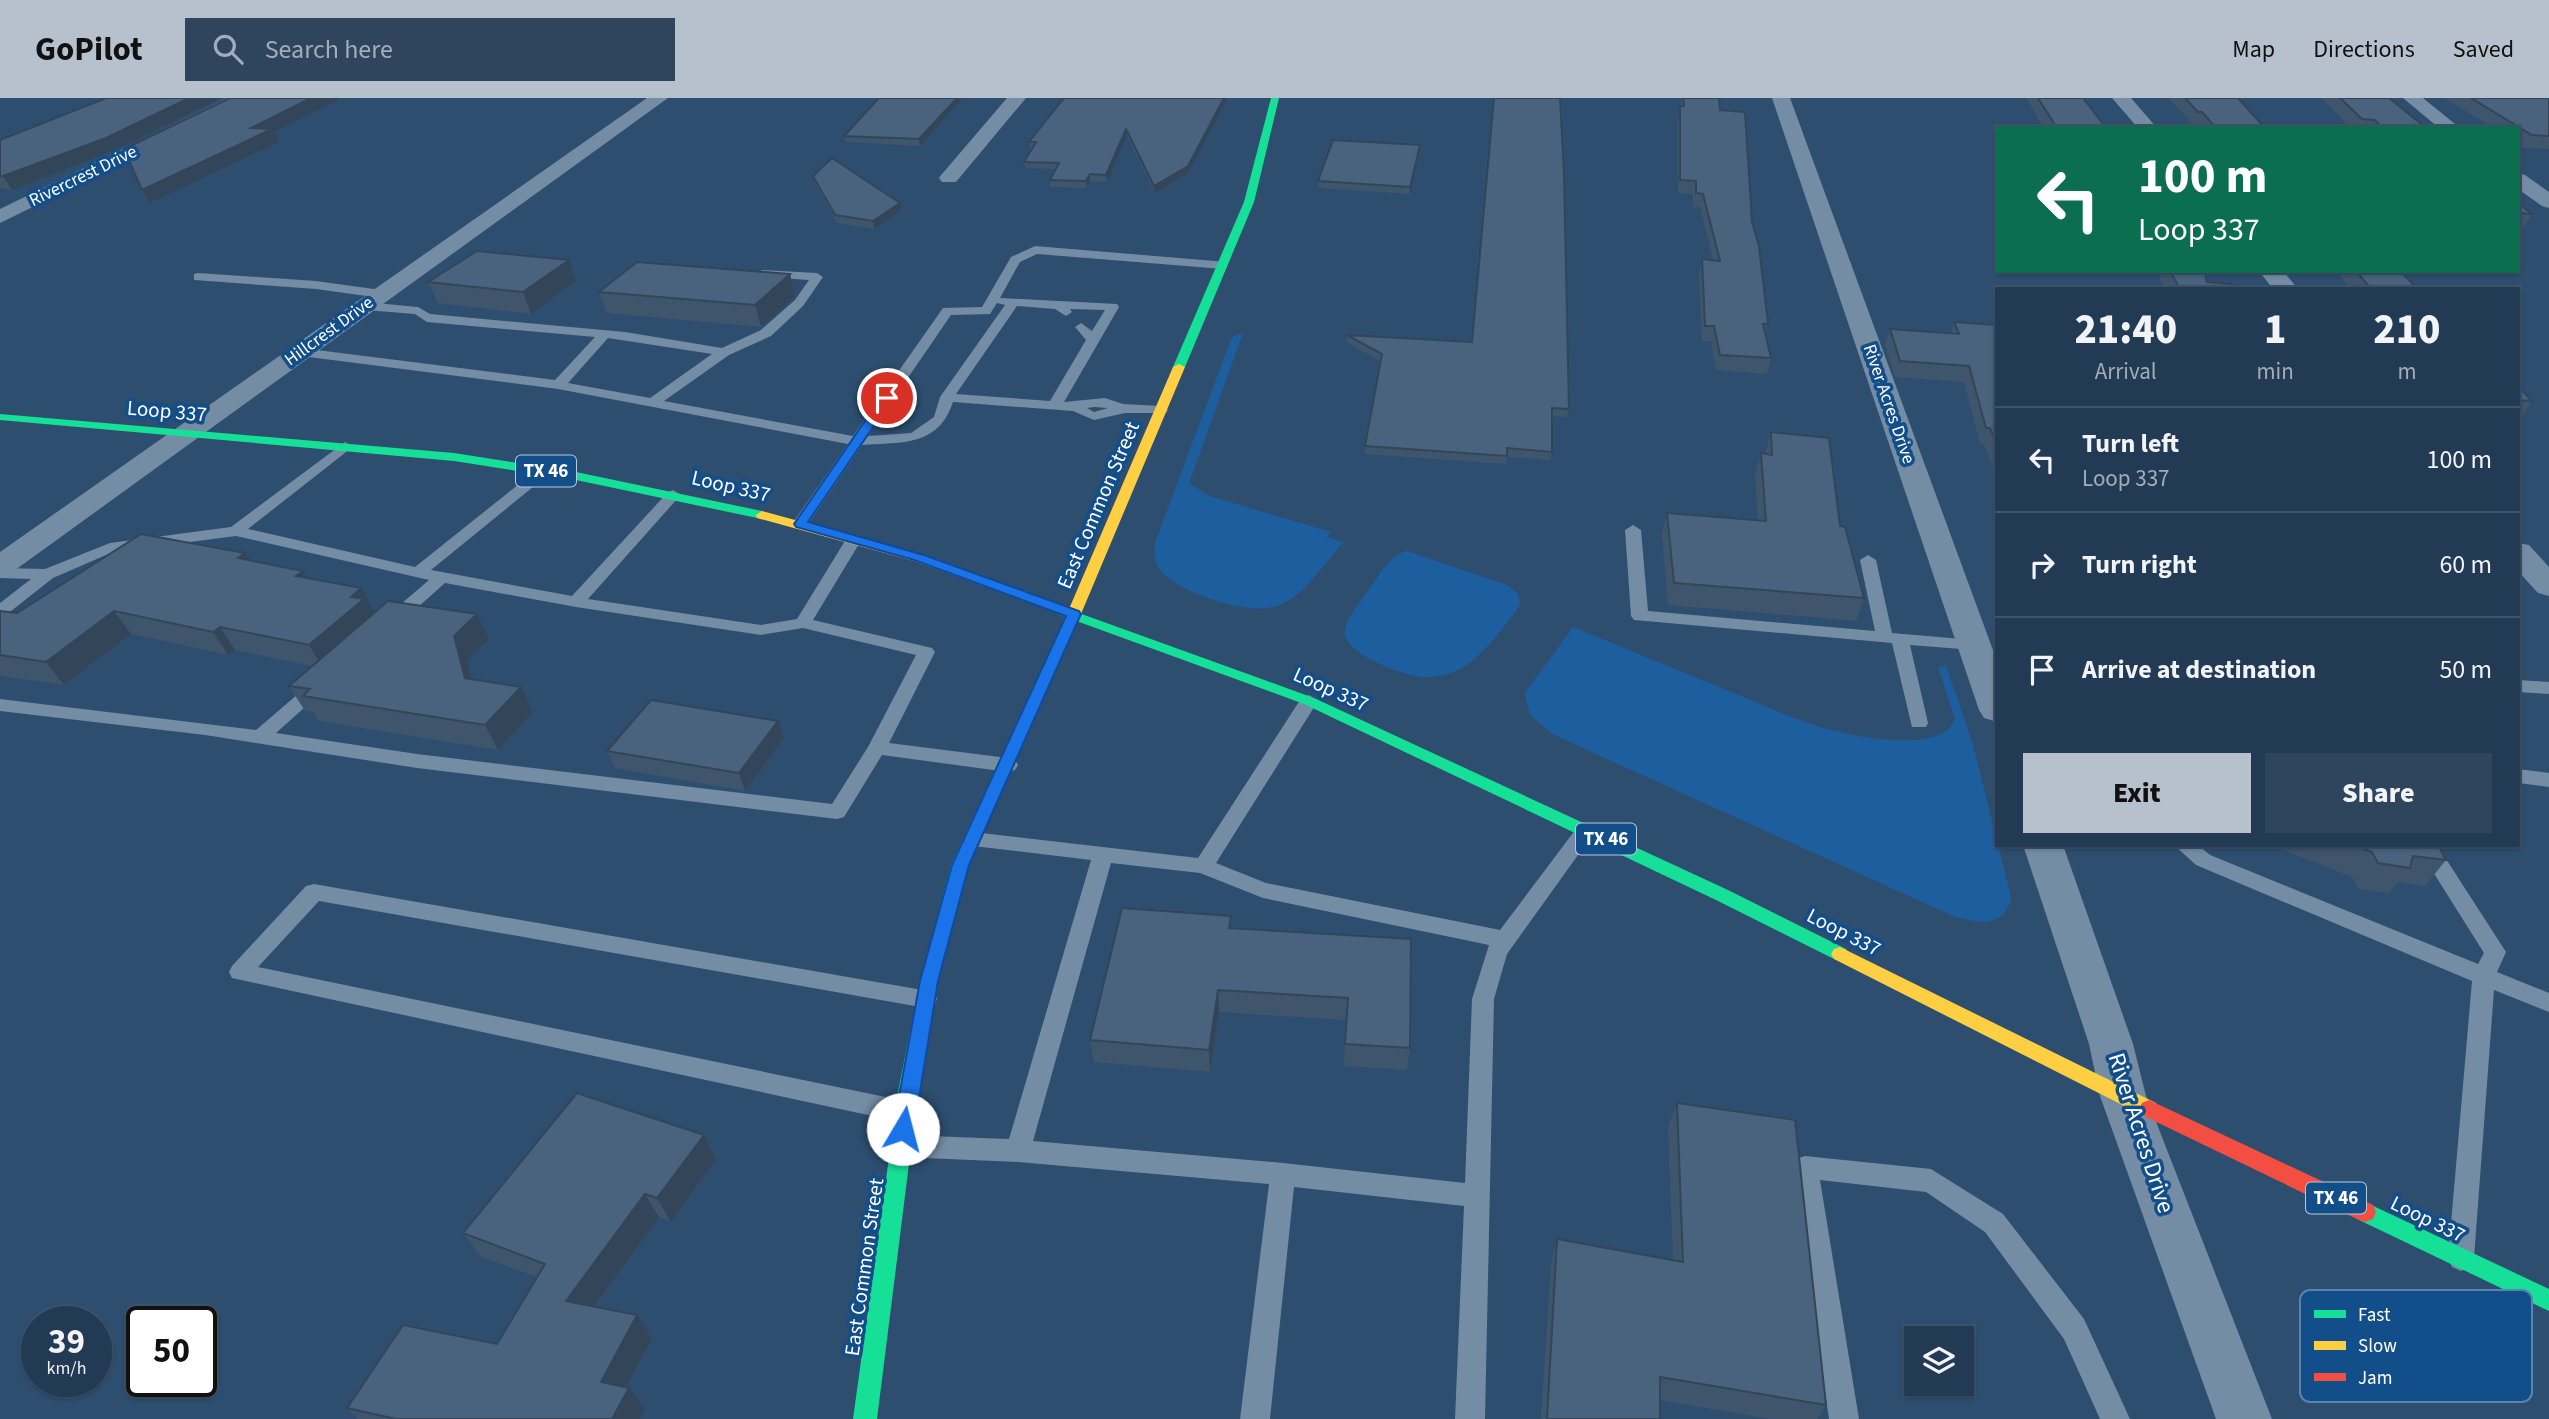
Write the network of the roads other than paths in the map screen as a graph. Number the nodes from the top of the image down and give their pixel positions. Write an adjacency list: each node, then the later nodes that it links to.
1 (241, 98): 13 (street, Rivercrest Drive)
2 (659, 98): 19 (street, Hillcrest Drive)
3 (1017, 98): 10 (street)
4 (1275, 98): 14 (main road, East Common Street)
5 (1781, 98): 57 (street, River Acres Drive)
6 (2121, 98): 8 (street)
7 (2412, 98): 9 (street)
8 (2146, 126)
9 (2448, 126)
10 (949, 178)
11 (2520, 180): 12 (street)
12 (2549, 202)
13 (0, 217)
14 (1223, 265): 20 (lane); 33 (main road, East Common Street)
15 (748, 271): 28 (lane)
16 (2272, 273): 18 (street)
17 (198, 277): 19 (lane)
18 (2284, 287)
19 (373, 300): 25 (lane); 27 (street, Hillcrest Drive)
20 (992, 300): 21 (lane); 36 (lane)
21 (1014, 301): 22 (lane); 30 (lane)
22 (1059, 304): 23 (lane); 26 (lane)
23 (1069, 316)
24 (1081, 327): 26 (lane)
25 (605, 334): 28 (lane); 29 (lane)
26 (1093, 339): 32 (lane)
27 (301, 352): 29 (lane); 35 (street, Hillcrest Drive)
28 (724, 352): 31 (lane)
29 (558, 385): 31 (lane)
30 (947, 397): 32 (lane); 36 (lane)
31 (652, 403): 36 (lane)
32 (1055, 405): 33 (lane)
33 (1161, 410): 53 (main road, East Common Street)
34 (0, 416): 35 (main road, Loop 337 / TX 46)
35 (187, 434): 37 (main road, Loop 337 / TX 46); 46 (street, Hillcrest Drive)
36 (857, 441): 40 (lane)
37 (345, 446): 38 (main road, Loop 337 / TX 46); 42 (lane)
38 (544, 471): 39 (main road, Loop 337 / TX 46); 47 (lane)
39 (673, 495): 40 (main road, Loop 337 / TX 46); 51 (lane)
40 (800, 524): 43 (main road, Loop 337 / TX 46)
41 (1633, 530): 56 (lane)
42 (236, 531): 47 (lane); 48 (lane)
43 (854, 539): 53 (main road, Loop 337 / TX 46); 54 (lane)
44 (2520, 554): 50 (street)
45 (1868, 560): 56 (lane)
46 (4, 561): 48 (lane)
47 (418, 573): 49 (lane)
48 (47, 575): 52 (lane)
49 (442, 577): 51 (lane); 55 (lane)
50 (2549, 586)
51 (576, 602): 54 (lane)
52 (0, 611)
53 (1074, 614): 62 (main road, Loop 337 / TX 46); 67 (main road, East Common Street)
54 (803, 623): 66 (lane)
55 (381, 630)
56 (1893, 638): 57 (lane); 64 (lane)
57 (1974, 645): 59 (street, River Acres Drive)
58 (331, 675): 65 (lane)
59 (1992, 685)
60 (2520, 686): 61 (lane)
61 (2549, 688)
62 (1309, 701): 70 (main road, Loop 337 / TX 46); 76 (lane)
63 (0, 705): 65 (lane)
64 (1919, 723)
65 (260, 737): 66 (lane)
66 (877, 748): 67 (lane)
67 (1007, 765): 71 (main road, East Common Street)
68 (2520, 776): 69 (lane)
69 (2549, 780)
70 (1586, 830): 77 (lane); 81 (main road, Loop 337 / TX 46)
71 (972, 839): 75 (lane); 79 (main road, East Common Street)
72 (2044, 847): 81 (street, River Acres Drive)
73 (2187, 847): 78 (lane)
74 (2427, 847): 78 (lane)
75 (1102, 855): 76 (lane); 84 (lane)
76 (1203, 866): 77 (lane)
77 (1505, 940): 86 (lane)
78 (2484, 977): 80 (lane); 87 (lane)
79 (926, 999): 82 (main road, East Common Street); 82 (lane)
80 (2549, 1003)
81 (2123, 1096): 87 (main road, Loop 337 / TX 46); 96 (street, River Acres Drive)
82 (905, 1112): 83 (main road, East Common Street)
83 (901, 1146): 84 (lane); 91 (main road, East Common Street)
84 (1018, 1151): 85 (lane)
85 (1283, 1174): 86 (lane); 92 (lane)
86 (1477, 1196): 93 (lane)
87 (2461, 1258): 88 (main road, Loop 337 / TX 46)
88 (2528, 1290)
89 (2532, 1292): 90 (main road, Loop 337 / TX 46)
90 (2549, 1300)
91 (865, 1419)
92 (1255, 1419)
93 (1470, 1419)
94 (1844, 1419): 95 (lane)
95 (2115, 1419)
96 (2244, 1419)

